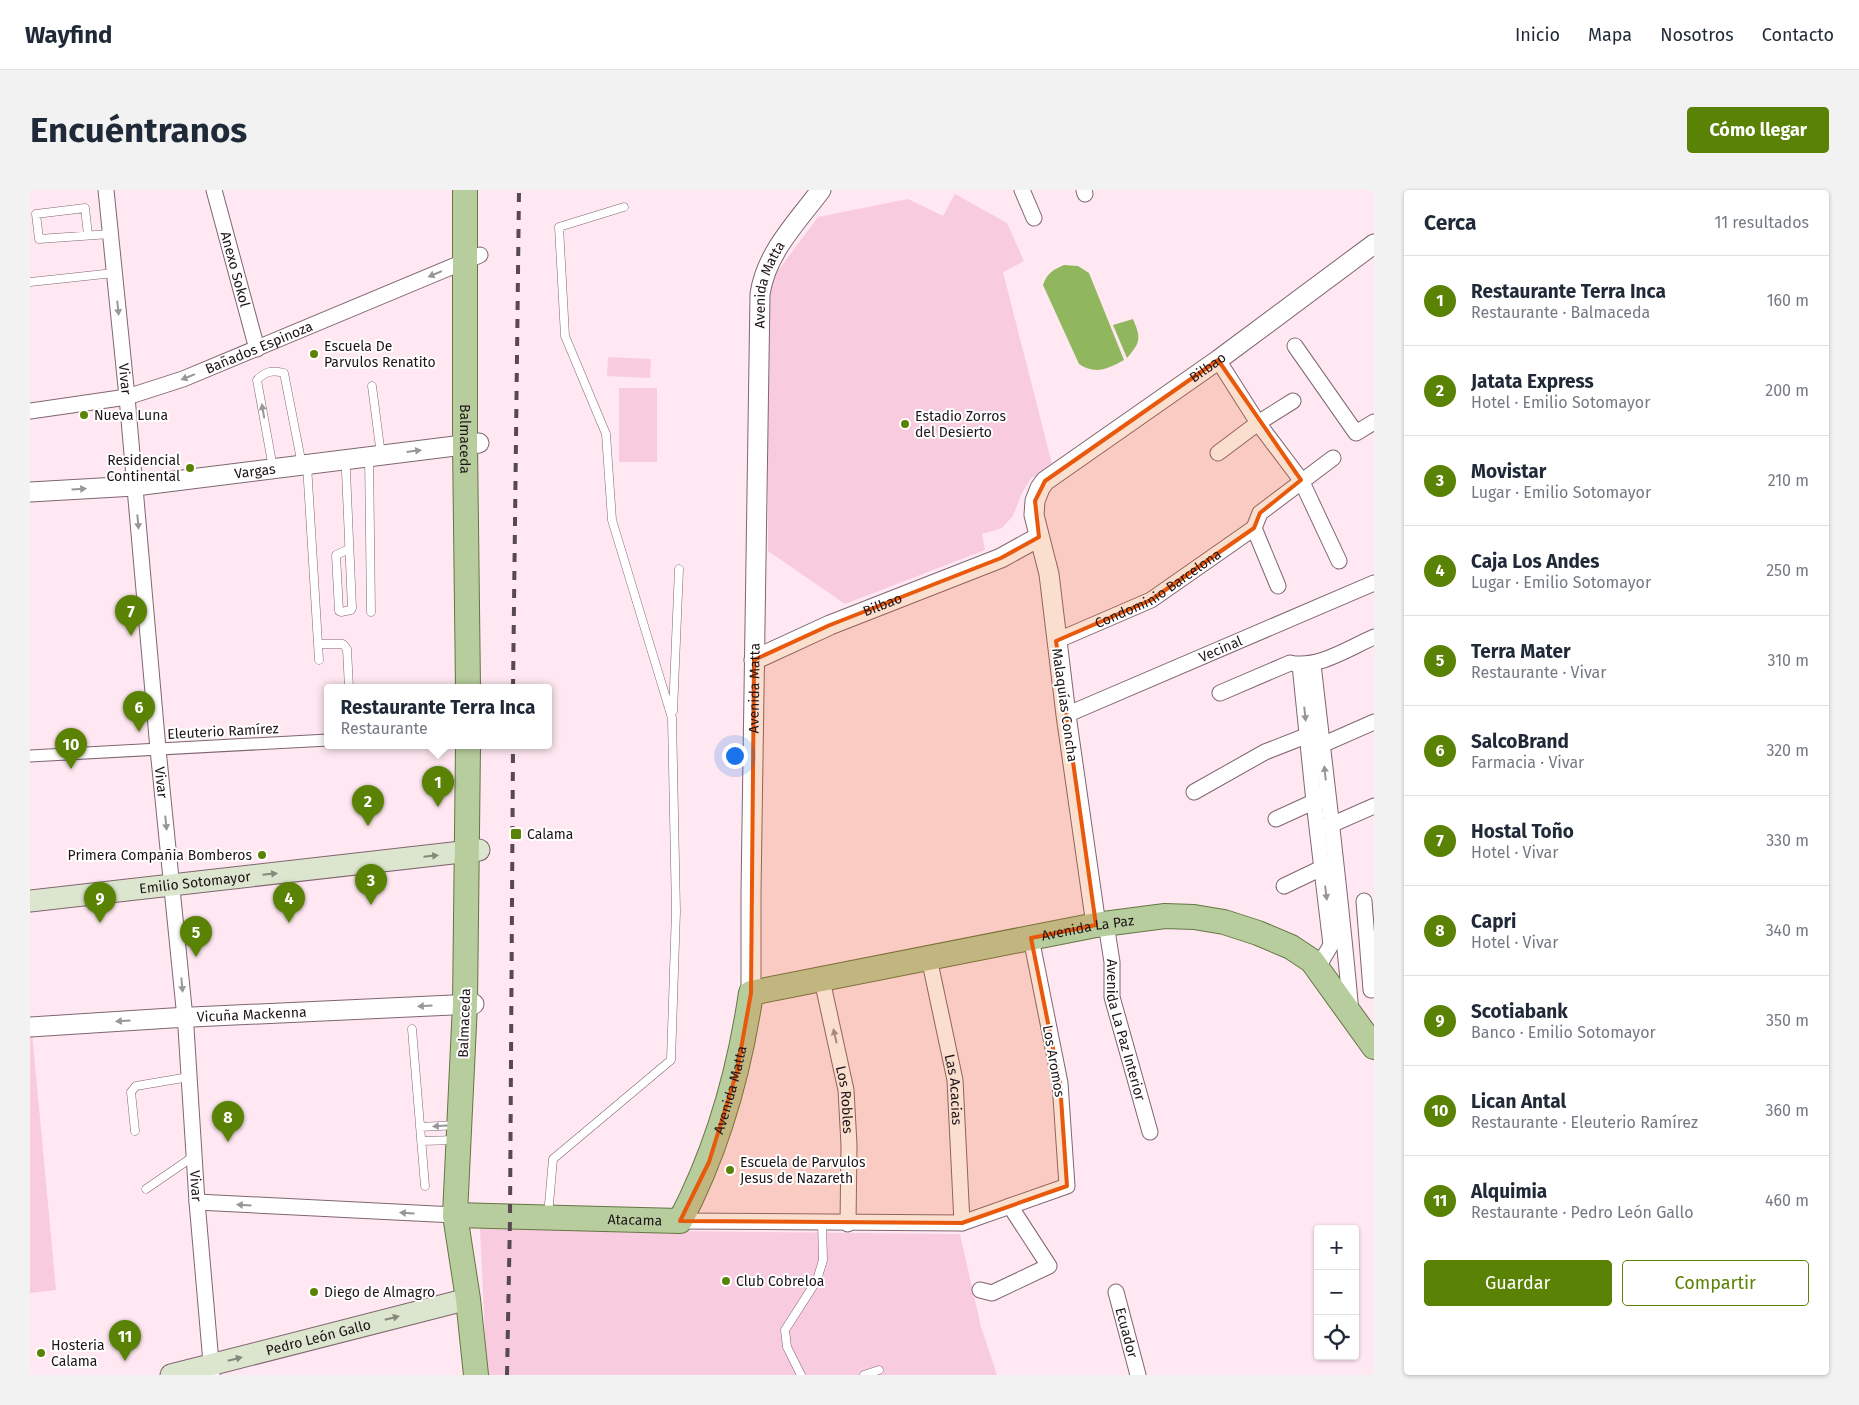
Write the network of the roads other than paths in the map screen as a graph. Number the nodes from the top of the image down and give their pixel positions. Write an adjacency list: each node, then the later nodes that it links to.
1 (106, 190): 9 (street, Vivar)
2 (214, 190): 16 (street, Anexo Sokol)
3 (465, 190): 12 (main road, Balmaceda)
4 (480, 190): 12 (main road, Balmaceda)
5 (821, 190): 47 (street, Avenida Matta)
6 (1022, 190): 8 (street)
7 (624, 207): 54 (lane)
8 (1034, 218)
9 (110, 234): 10 (lane); 13 (street, Vivar)
10 (88, 235): 10 (lane)
11 (1374, 244): 17 (street, Bilbao)
12 (472, 258): 16 (street, Bañados Espinoza, one-way to 16); 24 (main road, Balmaceda)
13 (114, 274): 14 (lane); 19 (street, Vivar, one-way to 19)
14 (30, 282)
15 (1295, 346): 22 (street)
16 (257, 349): 19 (street, Bañados Espinoza, one-way to 19)
17 (1218, 360): 23 (street); 33 (street, Bilbao)
18 (372, 386): 26 (lane)
19 (127, 397): 21 (street, Bañados Espinoza); 32 (street, Vivar)
20 (1293, 401): 23 (street)
21 (30, 411)
22 (1374, 422)
23 (1258, 423): 25 (street); 31 (street)
24 (472, 443): 26 (street, Vargas, one-way to 24); 50 (main road, Balmaceda); 51 (main road, Balmaceda)
25 (1218, 453)
26 (375, 456): 28 (street, Vargas); 42 (lane)
27 (1333, 458): 31 (street, Condominio Barcelona)
28 (345, 459): 29 (street, Vargas); 37 (lane)
29 (305, 464): 30 (street, Vargas); 30 (lane, one-way to 29); 45 (lane)
30 (273, 468): 32 (street, Vargas)
31 (1301, 480): 35 (street, Condominio Barcelona); 38 (street)
32 (135, 486): 34 (street, Vargas, one-way to 32); 58 (street, Vivar, one-way to 58)
33 (1040, 488): 36 (street, Malaquías Concha)
34 (30, 492)
35 (1254, 528): 41 (street); 44 (street, Condominio Barcelona)
36 (1039, 537): 44 (street, Malaquías Concha); 47 (street, Bilbao)
37 (349, 549): 37 (lane)
38 (1339, 561)
39 (679, 569): 54 (lane)
40 (1374, 584): 53 (street, Vecinal)
41 (1278, 586)
42 (372, 612)
43 (1374, 637): 48 (street)
44 (1056, 641): 53 (street, Malaquías Concha)
45 (318, 644): 46 (lane); 49 (lane)
46 (319, 660)
47 (754, 660): 81 (street, Avenida Matta)
48 (1307, 665): 52 (street); 57 (street)
49 (349, 684)
50 (468, 684)
51 (478, 684)
52 (1220, 693)
53 (1066, 715): 75 (street, Malaquías Concha)
54 (672, 718): 100 (lane)
55 (1374, 722): 57 (street)
56 (324, 740): 58 (street, Eleuterio Ramírez)
57 (1315, 740): 62 (street); 63 (street)
58 (158, 749): 61 (street, Eleuterio Ramírez); 69 (street, Vivar, one-way to 69)
59 (468, 749): 67 (main road, Balmaceda)
60 (478, 749): 67 (main road, Balmaceda)
61 (30, 756)
62 (1194, 792)
63 (1320, 798): 65 (street); 66 (street)
64 (1374, 806): 66 (street)
65 (1276, 819)
66 (1324, 828): 68 (street)
67 (473, 851): 69 (main road, Emilio Sotomayor, one-way to 67); 82 (main road, Balmaceda)
68 (1329, 865): 70 (street); 73 (street); 74 (street, one-way to 74)
69 (173, 885): 72 (main road, Emilio Sotomayor); 83 (street, Vivar, one-way to 83)
70 (1284, 886)
71 (1369, 898): 73 (street); 80 (street)
72 (30, 901)
73 (1342, 911): 74 (street); 78 (street)
74 (1329, 919): 78 (street)
75 (1101, 924): 76 (main road, Avenida La Paz); 78 (main road, Avenida La Paz); 91 (street, Avenida La Paz Interior)
76 (1031, 938): 77 (main road, Avenida La Paz); 95 (street, Los Aromos)
77 (929, 958): 79 (main road, Avenida La Paz); 103 (street, Las Acacias)
78 (1332, 975): 86 (main road, Avenida La Paz)
79 (822, 980): 81 (main road, Avenida La Paz); 104 (street, Los Robles, one-way to 79)
80 (1374, 988)
81 (751, 993): 101 (main road, Avenida Matta)
82 (470, 1004): 83 (street, Vicuña Mackenna, one-way to 83); 90 (main road, Balmaceda); 99 (main road, Balmaceda)
83 (185, 1017): 84 (street, Vicuña Mackenna, one-way to 84); 87 (street, Vivar)
84 (30, 1027)
85 (412, 1029): 88 (lane)
86 (1374, 1047)
87 (190, 1077): 89 (lane); 93 (street, Vivar)
88 (420, 1127): 90 (lane, one-way to 88); 92 (lane)
89 (135, 1131)
90 (459, 1132): 92 (lane); 99 (main road, Balmaceda)
91 (1150, 1132)
92 (421, 1141): 94 (lane)
93 (194, 1156): 96 (lane); 97 (street, Vivar)
94 (424, 1186)
95 (1067, 1186): 98 (street, Atacama)
96 (146, 1188)
97 (197, 1202): 99 (street, Atacama, one-way to 97); 108 (street, Vivar)
98 (1010, 1206): 103 (street, Atacama); 105 (street)
99 (462, 1216): 100 (main road, Atacama); 107 (main road, Balmaceda)
100 (548, 1217): 101 (main road, Atacama)
101 (680, 1221): 102 (street, Atacama)
102 (822, 1223): 104 (street, Atacama); 112 (lane)
103 (962, 1223): 104 (street, Atacama)
104 (848, 1224)
105 (980, 1290)
106 (1116, 1292): 114 (street, Ecuador)
107 (468, 1299): 108 (main road, Pedro León Gallo, one-way to 107); 111 (main road, Balmaceda)
108 (212, 1370): 110 (main road, Pedro León Gallo)
109 (879, 1370): 113 (lane)
110 (171, 1375)
111 (476, 1375)
112 (801, 1375)
113 (864, 1375)
114 (1138, 1375)

